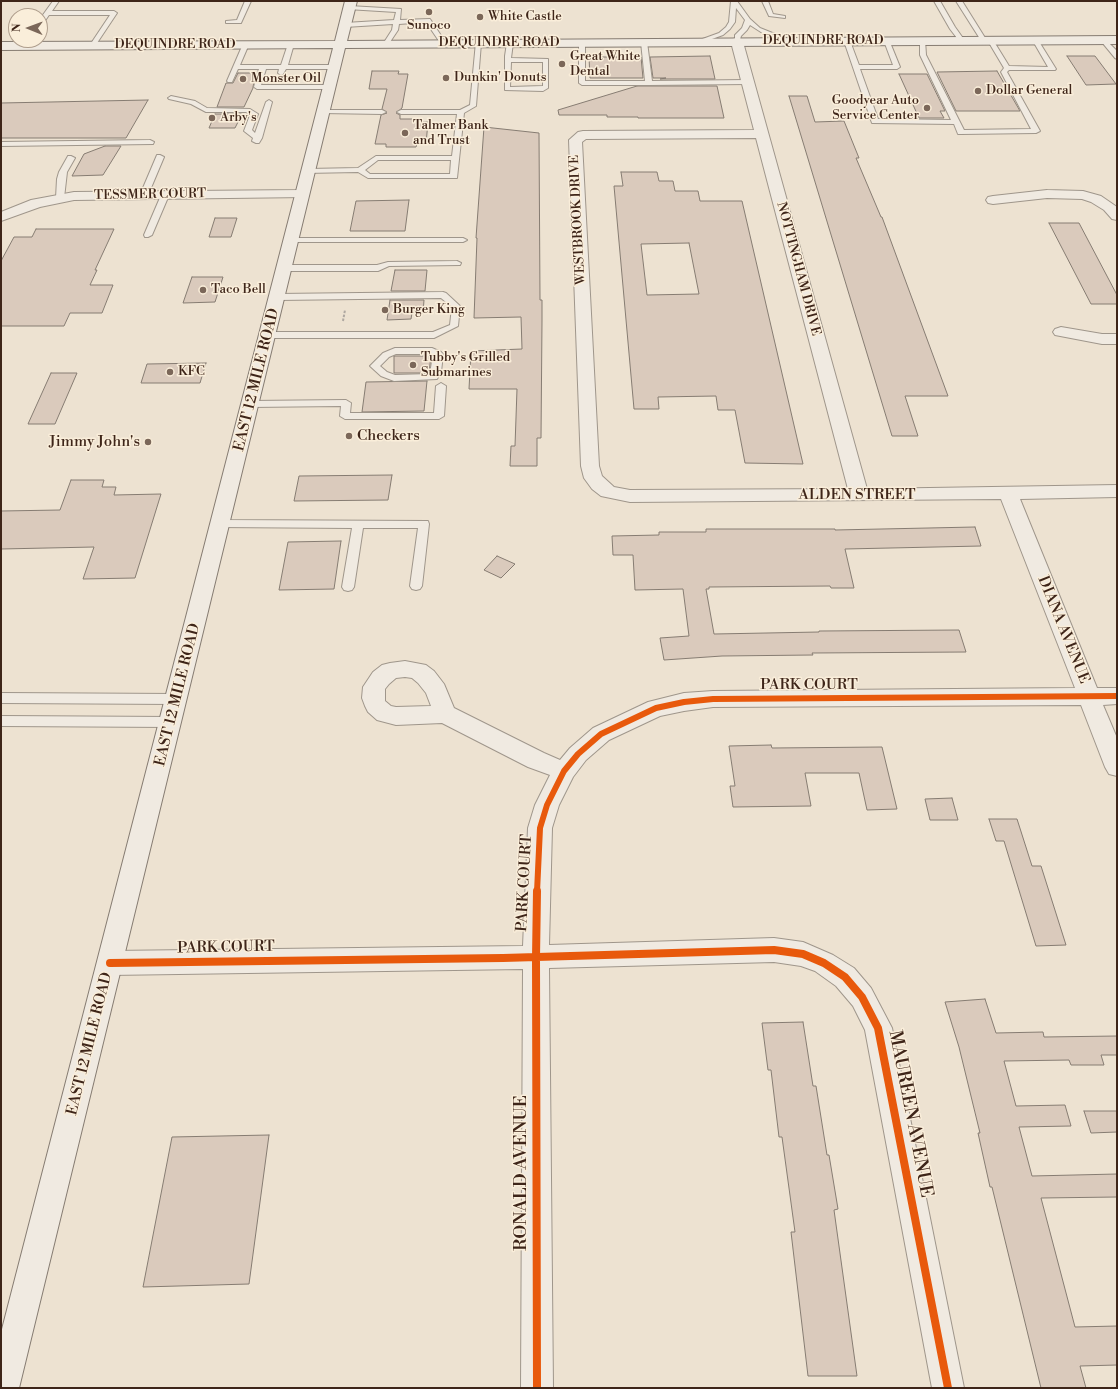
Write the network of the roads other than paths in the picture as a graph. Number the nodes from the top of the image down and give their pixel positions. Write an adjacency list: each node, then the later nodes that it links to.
1 (56, 1): 8 (lane)
2 (248, 1): 11 (lane)
3 (734, 1): 10 (lane); 23 (lane)
4 (766, 1): 9 (lane)
5 (937, 1): 19 (lane)
6 (959, 1): 20 (lane)
7 (350, 5): 12 (lane); 13 (street, EAST 12 MILE ROAD)
8 (48, 13): 35 (lane)
9 (783, 17)
10 (748, 20): 24 (lane); 25 (lane)
11 (228, 22)
12 (397, 22): 13 (lane); 26 (lane); 34 (lane)
13 (345, 25): 33 (street, EAST 12 MILE ROAD)
14 (1103, 40): 15 (street, DEQUINDRE ROAD); 21 (street, DEQUINDRE ROAD); 36 (lane)
15 (1117, 40)
16 (847, 41): 17 (street, DEQUINDRE ROAD); 25 (street, DEQUINDRE ROAD); 41 (lane)
17 (887, 41): 18 (street, DEQUINDRE ROAD); 41 (lane)
18 (923, 41): 19 (street, DEQUINDRE ROAD); 55 (lane)
19 (962, 41): 20 (street, DEQUINDRE ROAD)
20 (987, 41): 21 (street, DEQUINDRE ROAD); 42 (lane)
21 (1036, 41): 42 (lane)
22 (644, 42): 23 (street, DEQUINDRE ROAD); 29 (street, DEQUINDRE ROAD); 47 (lane)
23 (699, 42): 24 (street, DEQUINDRE ROAD)
24 (737, 42): 25 (street, DEQUINDRE ROAD); 46 (street, NOTTINGHAM DRIVE)
25 (792, 42)
26 (443, 43): 27 (street, DEQUINDRE ROAD); 34 (street, DEQUINDRE ROAD)
27 (478, 43): 28 (street, DEQUINDRE ROAD); 54 (lane)
28 (510, 43): 29 (street, DEQUINDRE ROAD); 37 (lane)
29 (582, 43): 47 (lane)
30 (48, 44): 35 (street, DEQUINDRE ROAD)
31 (246, 44): 32 (street, DEQUINDRE ROAD); 35 (street, DEQUINDRE ROAD); 39 (lane)
32 (291, 44): 33 (street, DEQUINDRE ROAD); 43 (lane)
33 (340, 44): 34 (street, DEQUINDRE ROAD); 40 (street, EAST 12 MILE ROAD)
34 (386, 44)
35 (93, 45)
36 (1117, 57)
37 (509, 60): 37 (lane)
38 (263, 64): 39 (lane); 43 (lane); 43 (lane)
39 (237, 65): 45 (lane)
40 (335, 67): 44 (lane); 48 (street, EAST 12 MILE ROAD)
41 (856, 67): 55 (lane)
42 (1007, 68): 55 (lane)
43 (280, 72): 44 (lane); 44 (lane)
44 (288, 77): 48 (lane)
45 (230, 81)
46 (748, 82): 47 (lane); 56 (street, NOTTINGHAM DRIVE)
47 (649, 83)
48 (330, 87): 51 (street, EAST 12 MILE ROAD)
49 (172, 98): 50 (lane)
50 (269, 102)
51 (324, 112): 52 (lane); 63 (street, EAST 12 MILE ROAD)
52 (382, 112)
53 (401, 112): 54 (lane)
54 (461, 112): 61 (lane)
55 (956, 122)
56 (762, 134): 83 (street, WESTBROOK DRIVE); 86 (street, NOTTINGHAM DRIVE)
57 (150, 142): 58 (lane)
58 (1, 144)
59 (160, 157): 65 (lane)
60 (71, 158): 67 (lane)
61 (456, 158): 62 (lane); 62 (lane)
62 (360, 170): 63 (lane)
63 (308, 171): 64 (street, EAST 12 MILE ROAD)
64 (302, 194): 66 (street, TESSMER COURT); 72 (street, EAST 12 MILE ROAD)
65 (144, 195): 66 (street, TESSMER COURT); 67 (street, TESSMER COURT)
66 (165, 195): 71 (lane)
67 (60, 198): 70 (street, TESSMER COURT)
68 (993, 200): 69 (street)
69 (1117, 216)
70 (1, 217)
71 (148, 235)
72 (291, 240): 73 (lane); 75 (street, EAST 12 MILE ROAD)
73 (463, 240)
74 (457, 263): 75 (lane)
75 (285, 268): 76 (street, EAST 12 MILE ROAD)
76 (278, 297): 78 (street, EAST 12 MILE ROAD); 78 (lane)
77 (1061, 332): 79 (street)
78 (268, 335): 82 (street, EAST 12 MILE ROAD)
79 (1117, 339)
80 (375, 366): 80 (lane)
81 (441, 386): 82 (lane)
82 (251, 404): 87 (street, EAST 12 MILE ROAD)
83 (599, 485): 86 (street, ALDEN STREET)
84 (1117, 491): 85 (street, ALDEN STREET)
85 (1009, 494): 86 (street, ALDEN STREET); 91 (street, DIANA AVENUE)
86 (859, 496)
87 (221, 524): 88 (lane); 94 (street, EAST 12 MILE ROAD)
88 (358, 524): 89 (lane); 90 (lane)
89 (416, 586)
90 (348, 588)
91 (1090, 696): 92 (street, PARK COURT); 98 (street, DIANA AVENUE); 99 (street, PARK COURT)
92 (1117, 696)
93 (1, 698): 94 (lane)
94 (176, 699): 97 (street, EAST 12 MILE ROAD)
95 (446, 714): 99 (street)
96 (1, 721): 97 (lane)
97 (171, 722): 101 (street, EAST 12 MILE ROAD)
98 (1117, 767)
99 (564, 771): 100 (street, PARK COURT)
100 (536, 958): 101 (street, PARK COURT); 103 (street, RONALD AVENUE); 104 (street, MAUREEN AVENUE)
101 (110, 963): 102 (street, EAST 12 MILE ROAD)
102 (3, 1388)
103 (537, 1388)
104 (948, 1388)

